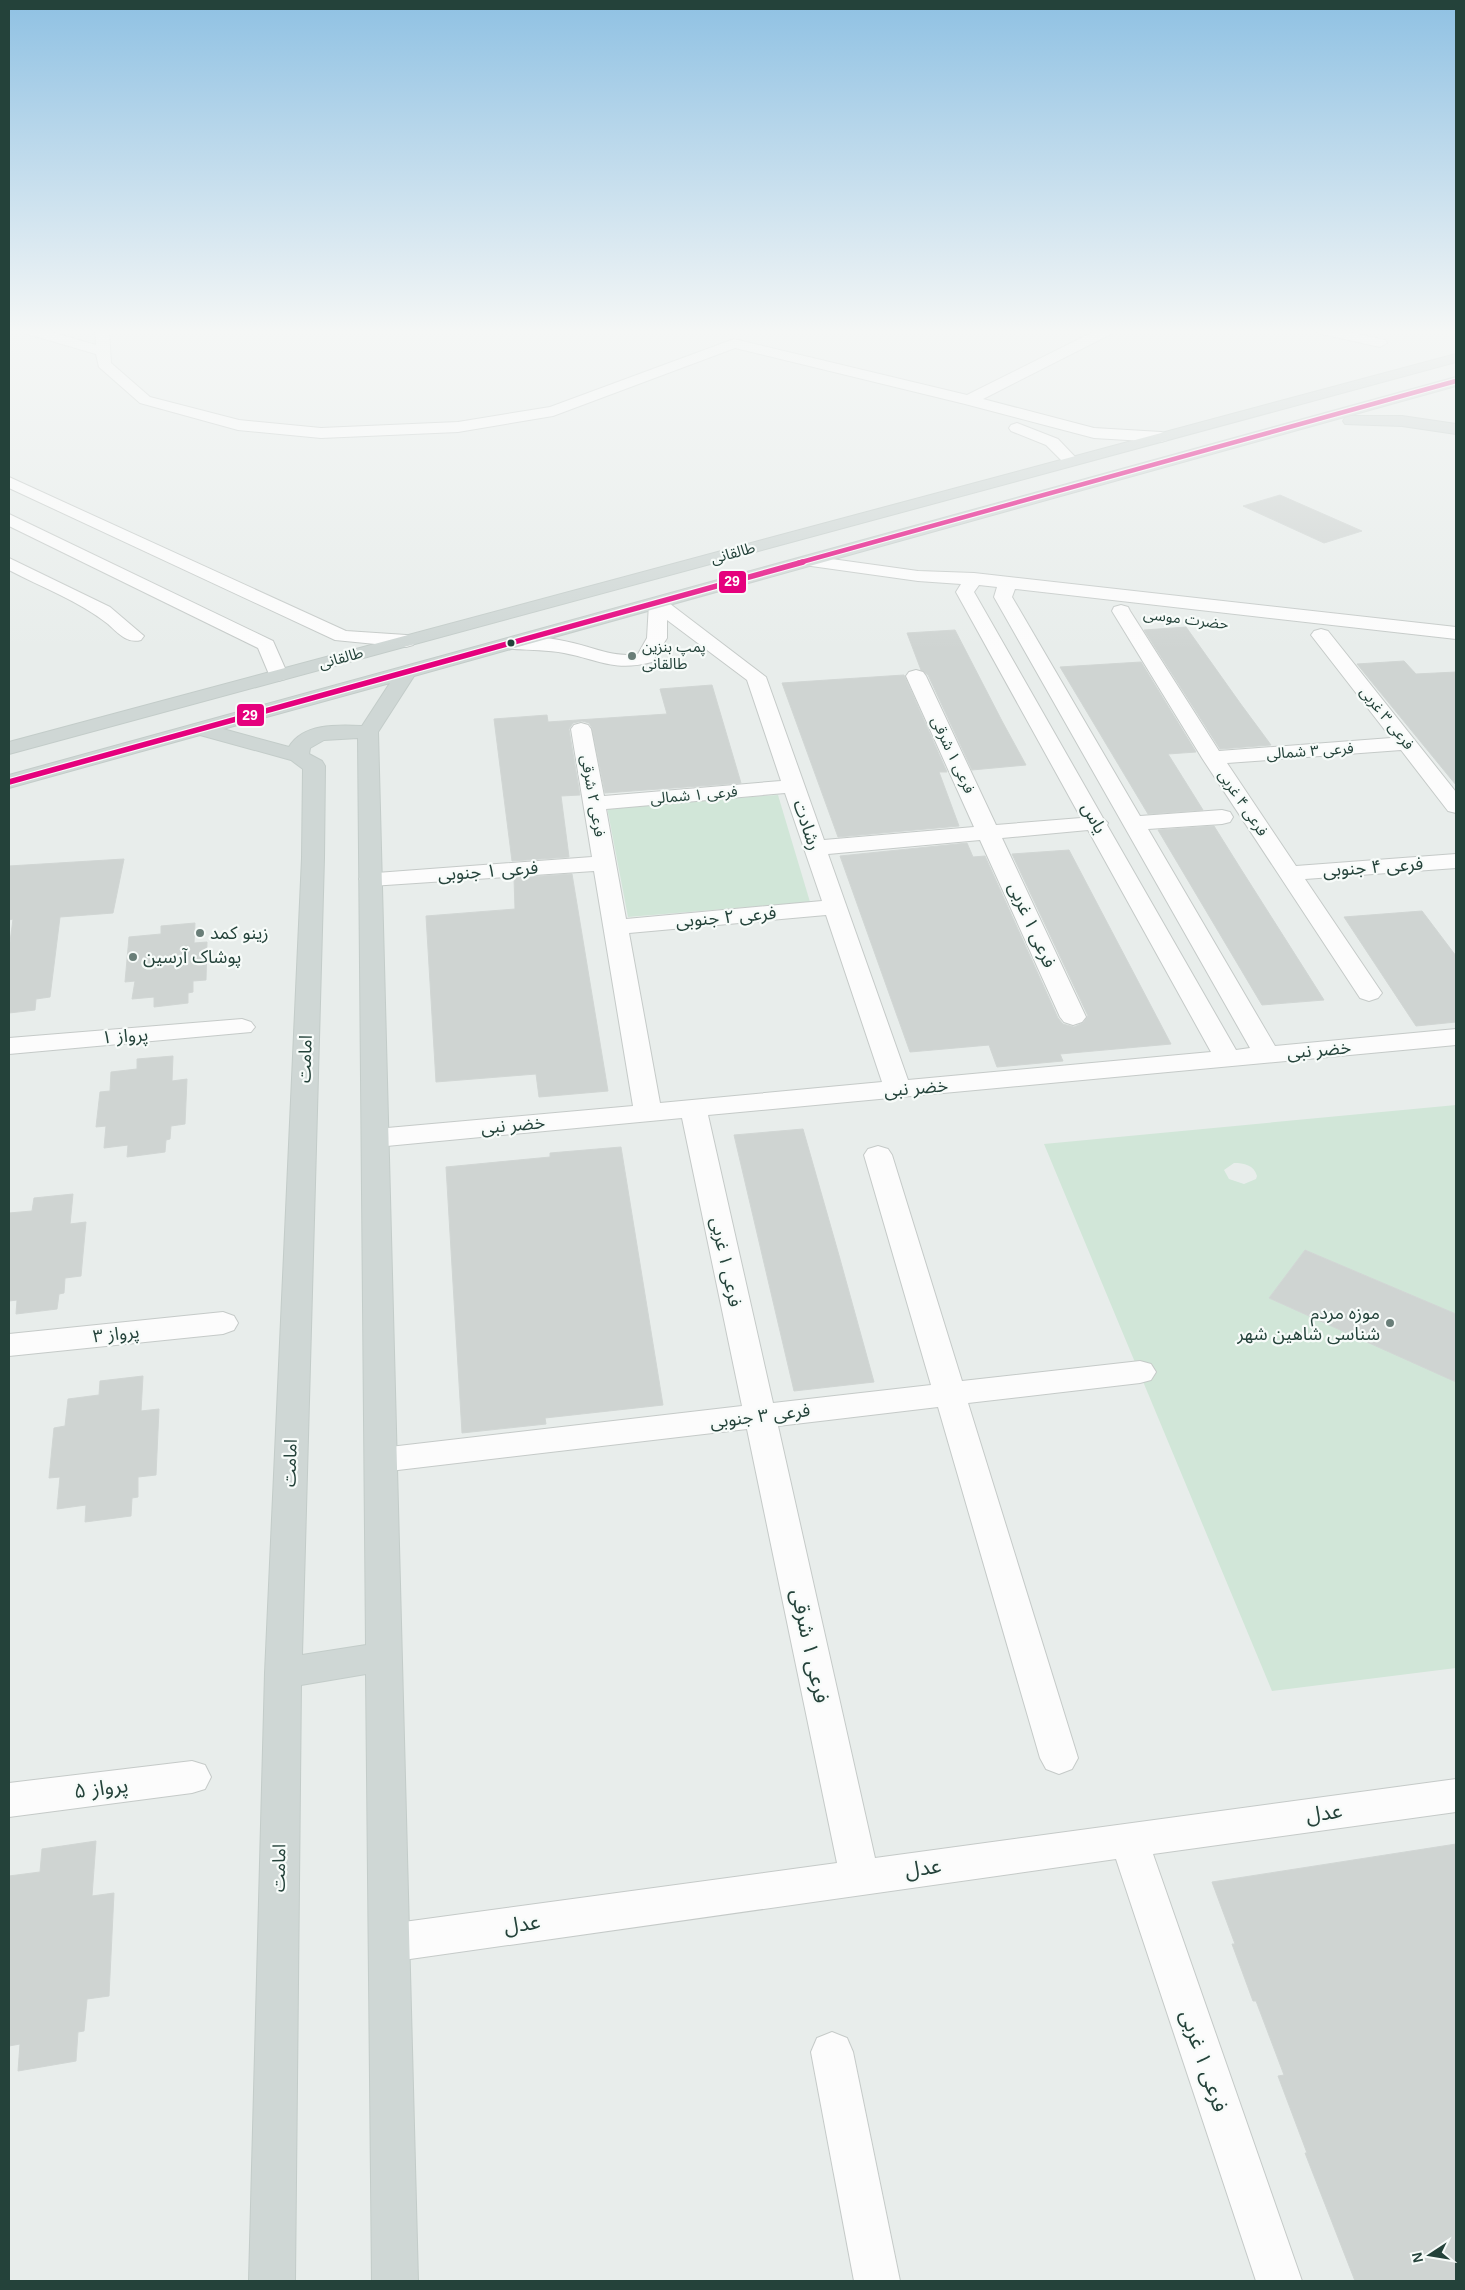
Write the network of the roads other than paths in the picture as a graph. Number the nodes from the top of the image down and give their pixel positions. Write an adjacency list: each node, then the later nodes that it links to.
1 (1038, 437): 6 (street)
2 (1161, 437): 6 (main road, طالقانی)
3 (1240, 437): 5 (main road)
4 (1258, 437): 5 (main road, طالقانی)
5 (1247, 440): 9 (main road, طالقانی)
6 (1071, 461): 18 (main road, طالقانی)
7 (9, 482): 18 (street)
8 (9, 520): 22 (street)
9 (810, 562): 11 (street, حضرت موسی); 13 (main road, طالقانی)
10 (9, 563): 17 (street)
11 (969, 585): 12 (street, حضرت موسی); 37 (street, یاس)
12 (1005, 590): 14 (street, حضرت موسی); 15 (street, حضرت موسی); 36 (street, یاس)
13 (658, 604): 20 (main road, طالقانی); 20 (street); 32 (street, رشادت)
14 (1121, 611): 16 (street, حضرت موسی); 30 (street, فرعی ۴ غربی)
15 (1456, 633)
16 (1321, 635): 19 (street, حضرت موسی); 27 (street, فرعی ۳ غربی)
17 (134, 636)
18 (406, 641): 22 (main road, طالقانی)
19 (1379, 642)
20 (514, 643): 21 (main road, طالقانی)
21 (406, 673): 24 (main road, طالقانی); 26 (main road)
22 (278, 675): 28 (main road, طالقانی)
23 (916, 676): 38 (street, فرعی ۱ شرقی)
24 (200, 729): 29 (main road, امامت); 31 (main road, طالقانی)
25 (581, 729): 33 (street, فرعی ۲ شرقی)
26 (368, 732): 29 (main road); 43 (main road)
27 (1407, 743): 30 (street, فرعی ۳ شمالی); 34 (street, فرعی ۳ غربی)
28 (9, 748)
29 (298, 756): 65 (main road, امامت)
30 (1213, 758): 42 (street, فرعی ۴ غربی)
31 (9, 782)
32 (794, 786): 33 (street, فرعی ۱ شمالی); 39 (street, رشادت)
33 (594, 803): 41 (street, فرعی ۲ شرقی)
34 (1455, 803)
35 (1222, 817): 36 (street)
36 (1134, 823): 51 (street, یاس)
37 (1097, 824): 38 (street); 52 (street, یاس)
38 (990, 833): 39 (street); 47 (street, فرعی ۱ غربی)
39 (815, 848): 44 (street, رشادت)
40 (1456, 861): 42 (street, فرعی ۴ جنوبی)
41 (605, 862): 43 (street, فرعی ۱ جنوبی); 45 (street, فرعی ۲ شرقی)
42 (1290, 873): 46 (street, فرعی ۴ غربی)
43 (371, 879): 56 (main road)
44 (836, 908): 45 (street, فرعی ۲ جنوبی); 53 (street, رشادت)
45 (617, 927): 55 (street, فرعی ۲ شرقی)
46 (1369, 993)
47 (1074, 1017)
48 (242, 1027): 50 (street, پرواز ۱)
49 (1456, 1037): 51 (street, خضر نبی)
50 (9, 1046)
51 (1268, 1055): 52 (street, خضر نبی)
52 (1228, 1059): 53 (street, خضر نبی)
53 (898, 1089): 54 (street, خضر نبی)
54 (693, 1108): 55 (street, خضر نبی); 62 (street, فرعی ۱ غربی)
55 (648, 1112): 56 (street, خضر نبی)
56 (376, 1138): 63 (main road)
57 (878, 1155): 61 (street)
58 (223, 1323): 59 (street, پرواز ۳)
59 (9, 1345)
60 (1140, 1372): 61 (street, فرعی ۳ جنوبی)
61 (949, 1394): 62 (street, فرعی ۳ جنوبی); 66 (street)
62 (759, 1416): 63 (street, فرعی ۳ جنوبی); 71 (street, فرعی ۱ شرقی)
63 (381, 1460): 64 (main road)
64 (384, 1657): 65 (main road); 72 (main road)
65 (283, 1673): 74 (main road, امامت)
66 (1059, 1758)
67 (192, 1777): 69 (street, پرواز ۵)
68 (1456, 1795): 70 (street, عدل)
69 (9, 1800)
70 (1129, 1840): 71 (street, عدل); 77 (street, فرعی ۱ غربی)
71 (860, 1877): 72 (street, عدل)
72 (389, 1943): 75 (main road)
73 (832, 2052): 76 (street)
74 (272, 2281)
75 (395, 2281)
76 (877, 2281)
77 (1279, 2281)

